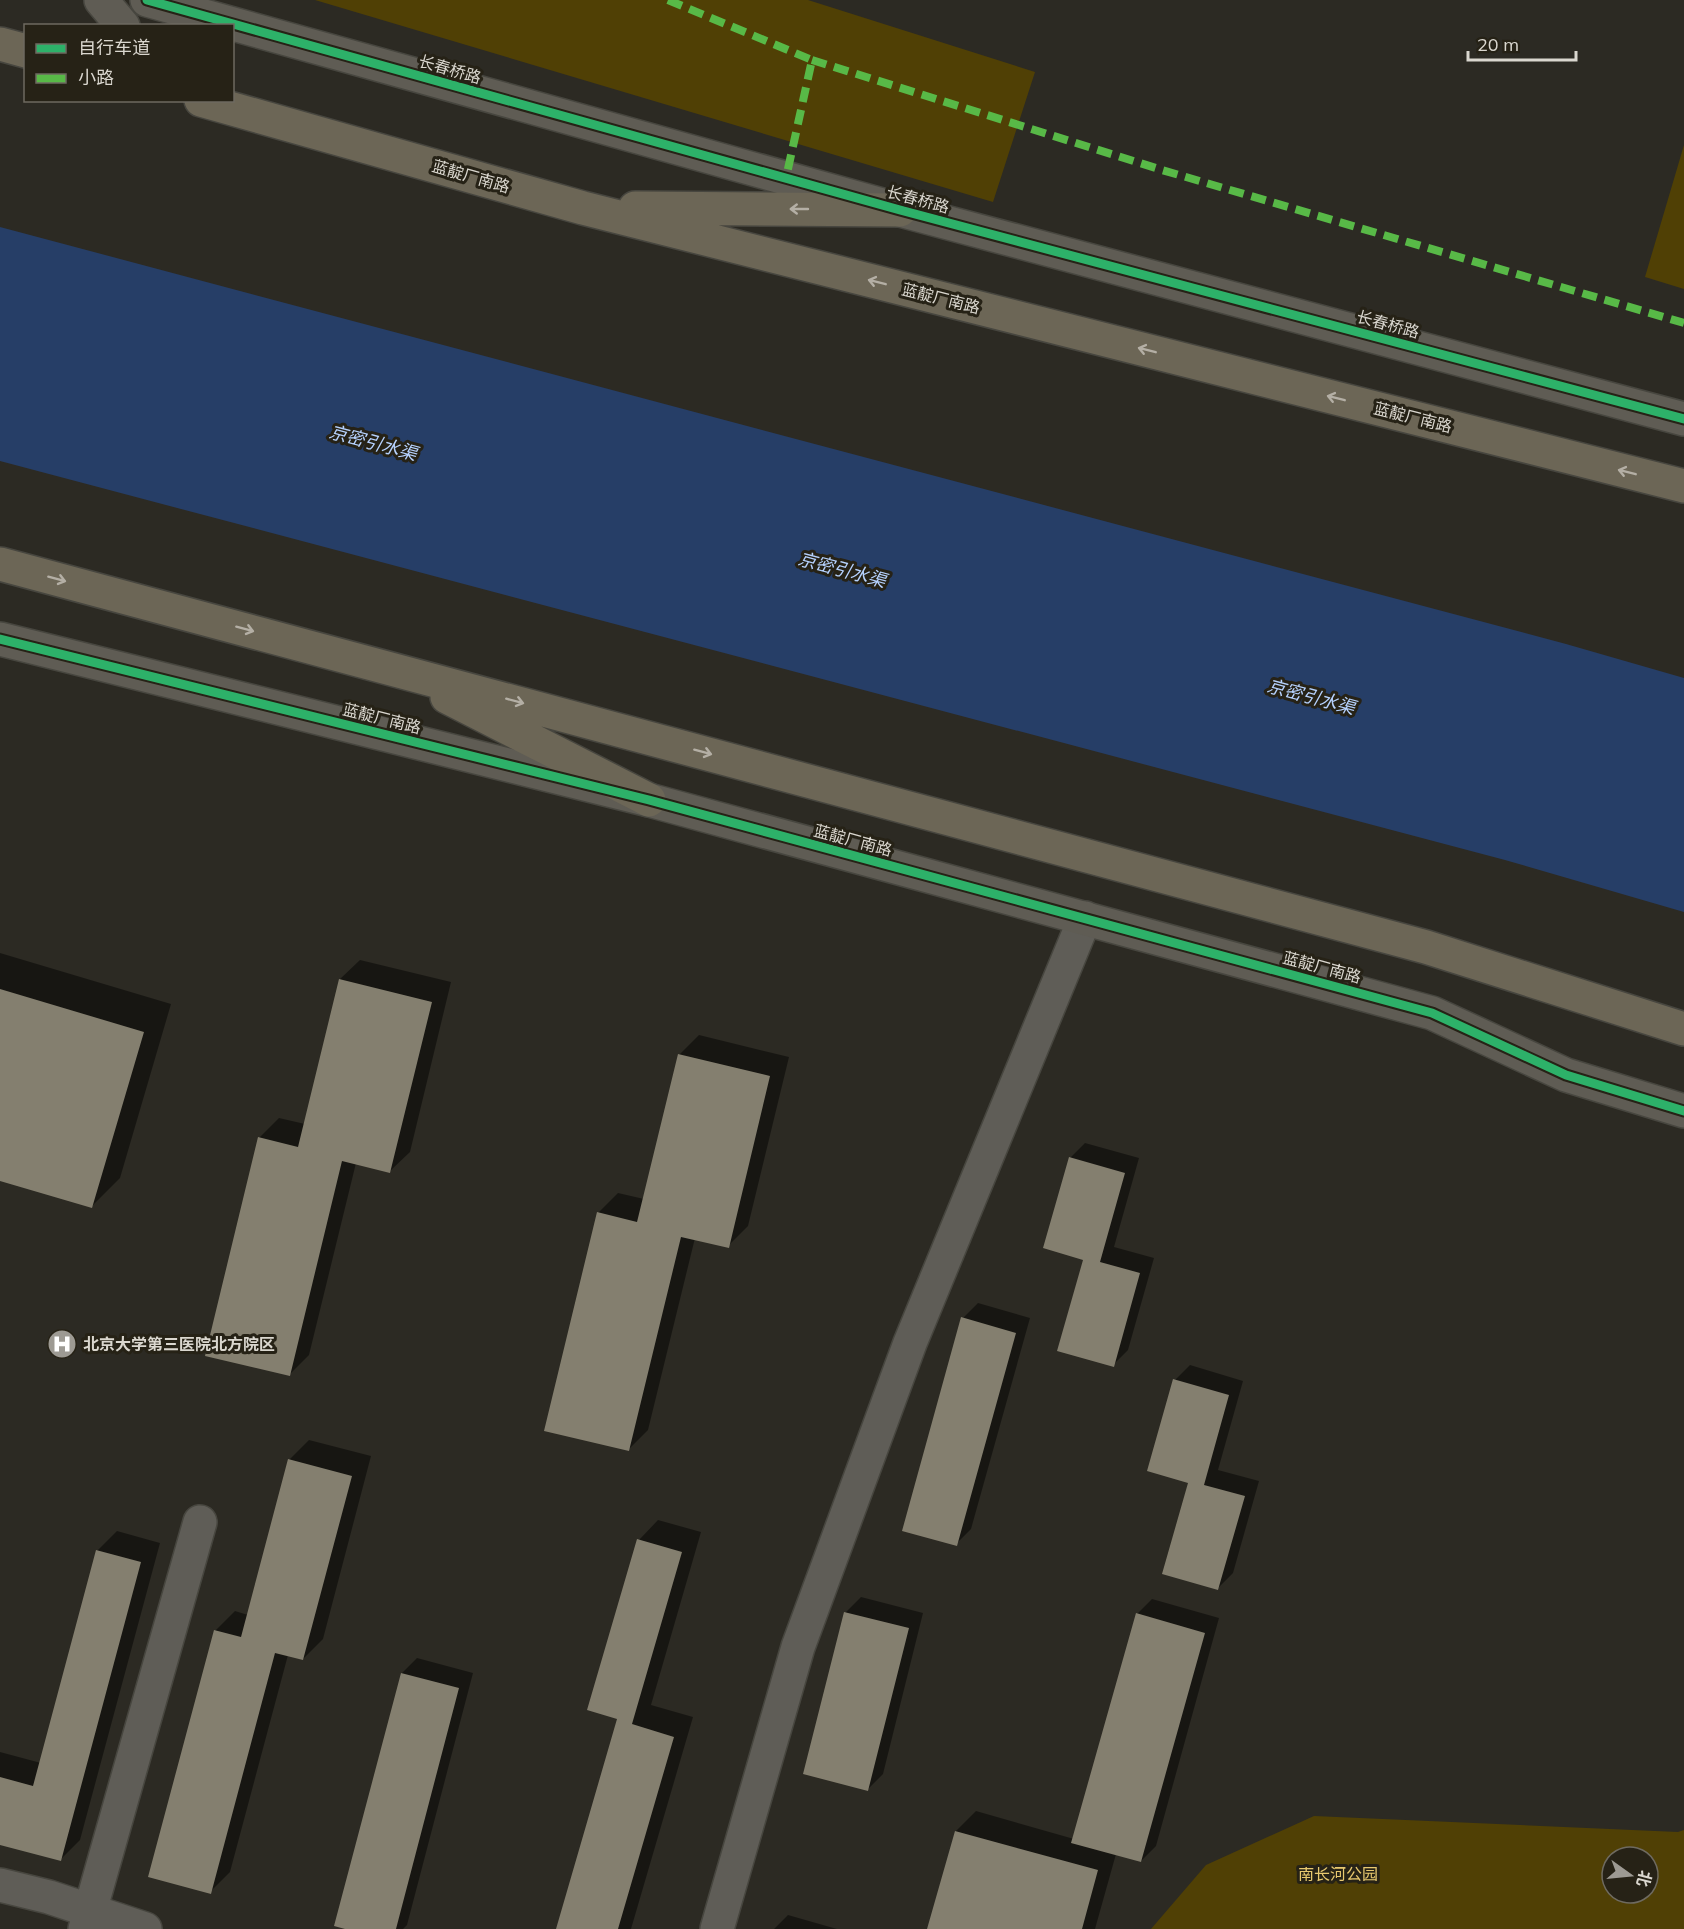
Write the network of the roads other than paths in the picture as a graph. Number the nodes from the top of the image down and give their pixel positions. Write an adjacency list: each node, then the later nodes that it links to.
1 (101, 0): 3 (street)
2 (147, 0): 4 (street, 长春桥路)
3 (121, 24)
4 (233, 24)
5 (234, 24): 10 (street, 长春桥路)
6 (0, 44): 7 (highway)
7 (24, 50)
8 (208, 102): 9 (highway, 蓝靛厂南路)
9 (583, 208): 10 (highway, one-way to 9); 12 (highway, 蓝靛厂南路, one-way to 9)
10 (900, 210): 11 (street, 长春桥路)
11 (1684, 419)
12 (1684, 486)
13 (0, 564): 15 (highway, one-way to 15)
14 (0, 639): 16 (street, 蓝靛厂南路)
15 (386, 666): 16 (highway); 18 (highway, one-way to 18)
16 (649, 800): 17 (street, 蓝靛厂南路)
17 (1085, 918): 19 (street, 蓝靛厂南路); 24 (street)
18 (1684, 1029)
19 (1684, 1111)
20 (200, 1522): 22 (street)
21 (0, 1885): 22 (street)
22 (87, 1920): 23 (street)
23 (145, 1929)
24 (717, 1929)

